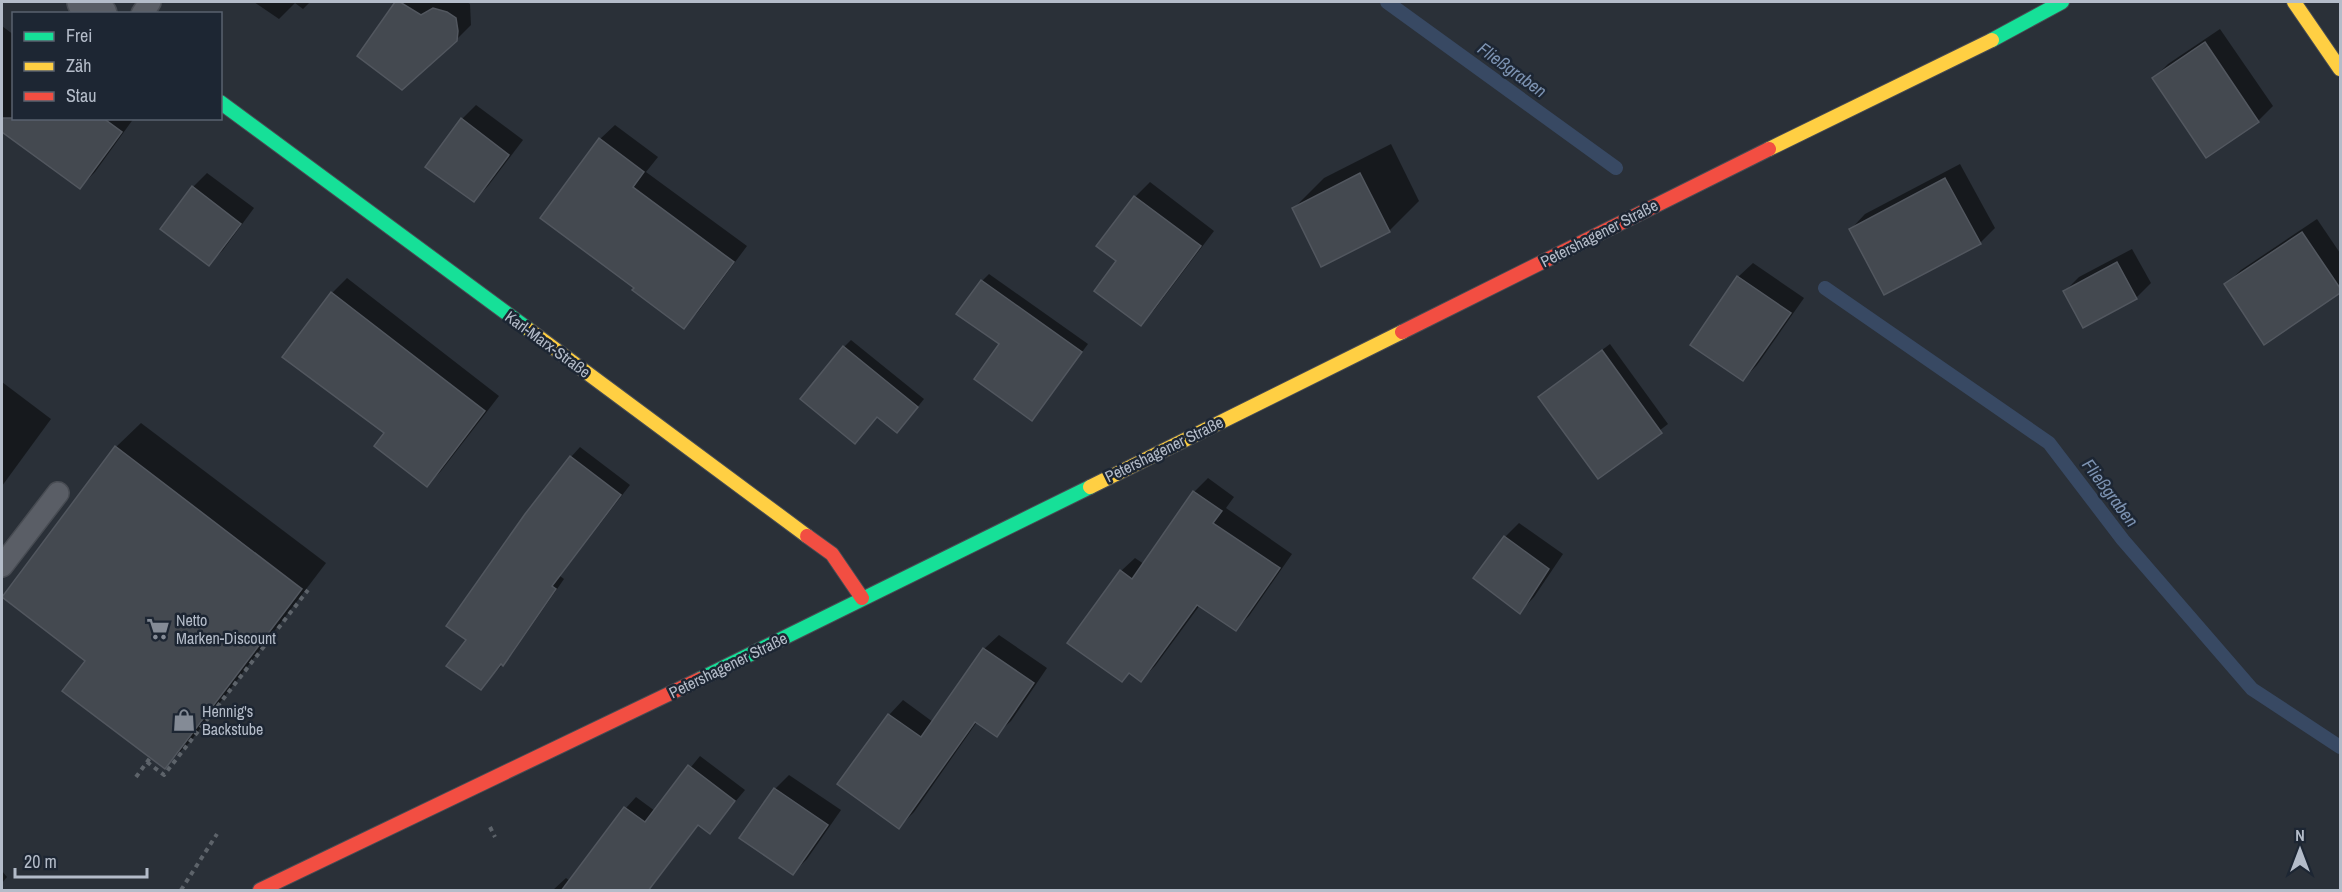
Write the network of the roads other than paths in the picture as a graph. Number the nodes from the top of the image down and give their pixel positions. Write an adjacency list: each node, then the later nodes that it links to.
1 (84, 2): 4 (street)
2 (2062, 2): 9 (street, Petershagener Straße)
3 (2294, 2): 5 (street)
4 (97, 12)
5 (2340, 69)
6 (222, 103): 9 (street, Karl-Marx-Straße)
7 (57, 493): 8 (lane)
8 (2, 566)
9 (861, 598): 10 (street, Petershagener Straße)
10 (261, 890)

